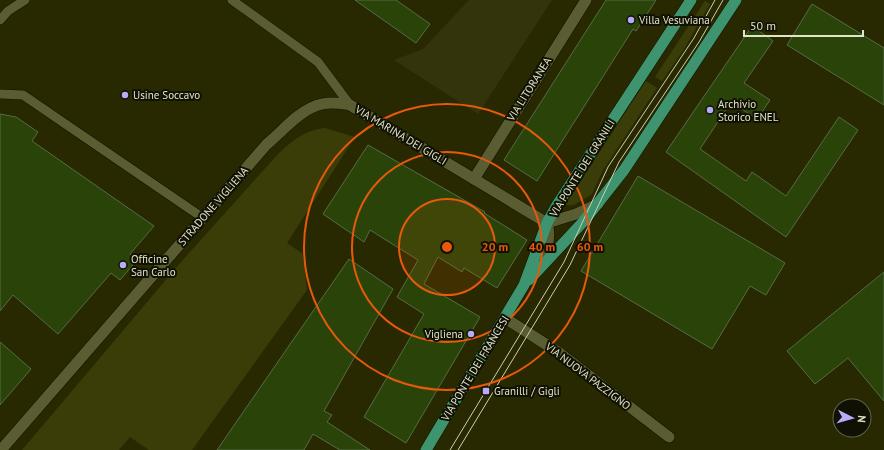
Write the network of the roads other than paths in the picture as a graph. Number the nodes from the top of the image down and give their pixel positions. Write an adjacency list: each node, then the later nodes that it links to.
1 (25, 0): 6 (lane)
2 (232, 0): 8 (lane, VIA MARINA DEI GIGLI)
3 (586, 0): 9 (street, VIA LITORANEA)
4 (691, 0): 12 (main road, VIA PONTE DEI GRANILI)
5 (736, 0): 10 (main road)
6 (0, 20)
7 (0, 94): 11 (lane)
8 (350, 105): 9 (street, VIA MARINA DEI GIGLI); 11 (street, STRADONE VIGLIENA)
9 (474, 179): 12 (street, VIA MARINA DEI GIGLI)
10 (598, 204): 12 (street); 13 (main road)
11 (203, 218): 16 (street, STRADONE VIGLIENA)
12 (547, 223): 13 (main road, VIA PONTE DEI GRANILI)
13 (526, 284): 14 (main road, VIA PONTE DEI FRANCESI)
14 (505, 318): 15 (street, VIA NUOVA PAZZIGNO); 17 (main road, VIA PONTE DEI FRANCESI)
15 (669, 437)
16 (1, 450)
17 (426, 450)

